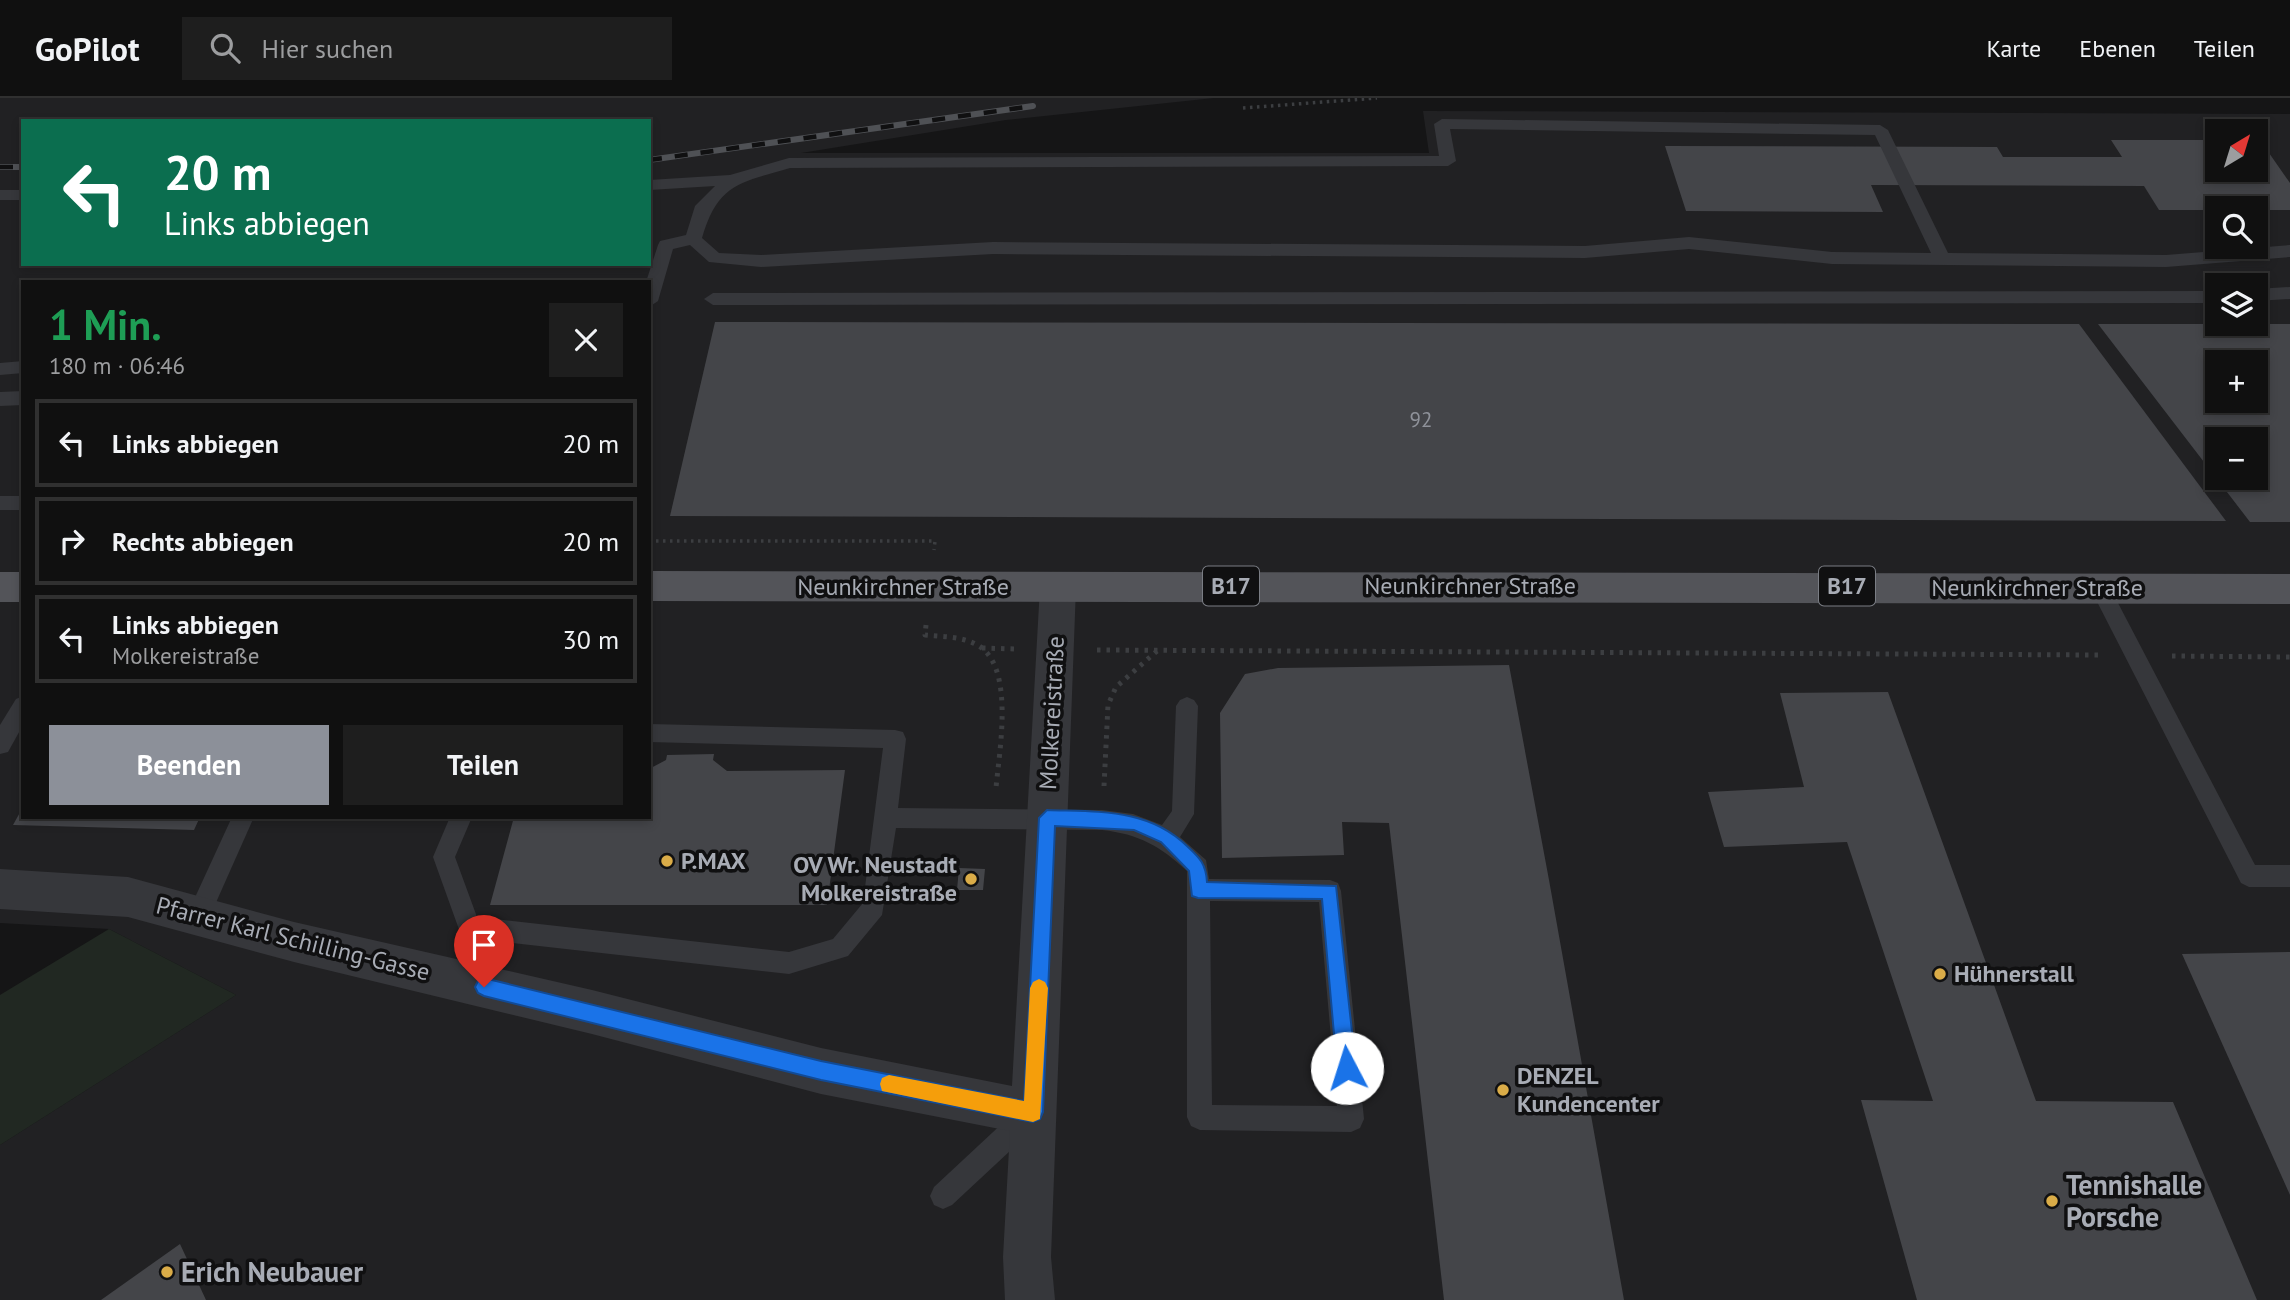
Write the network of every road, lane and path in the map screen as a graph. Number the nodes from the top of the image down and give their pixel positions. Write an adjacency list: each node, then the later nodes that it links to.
1 (1377, 98): 2 (path)
2 (1243, 108)
3 (731, 180): 4 (lane); 7 (lane); 9 (lane)
4 (651, 185)
5 (0, 195): 6 (lane)
6 (21, 195)
7 (693, 239): 9 (lane); 11 (lane)
8 (2290, 251): 9 (lane)
9 (1942, 258)
10 (2290, 293): 12 (lane)
11 (651, 294)
12 (2268, 294)
13 (2205, 297): 14 (lane)
14 (713, 299)
15 (21, 367): 16 (lane)
16 (0, 369)
17 (21, 397): 18 (lane)
18 (0, 399)
19 (0, 503): 20 (lane)
20 (21, 503)
21 (651, 541): 22 (path)
22 (935, 541)
23 (651, 586): 26 (main road, Neunkirchner Straße / B17)
24 (0, 587): 25 (main road)
25 (21, 587)
26 (1058, 587): 27 (main road, Neunkirchner Straße / B17); 38 (street, Molkereistraße)
27 (2100, 588): 28 (main road, Neunkirchner Straße / B17); 30 (lane)
28 (2290, 589)
29 (925, 635): 36 (path)
30 (2132, 655): 31 (path); 41 (path); 43 (lane)
31 (2290, 657)
32 (1187, 706): 42 (lane)
33 (21, 708): 35 (lane)
34 (651, 733): 37 (lane)
35 (0, 745)
36 (994, 817): 37 (lane); 38 (lane)
37 (886, 818): 40 (lane)
38 (1047, 818): 41 (lane); 47 (street, Molkereistraße)
39 (242, 819): 46 (lane)
40 (460, 819)
41 (1102, 820): 42 (lane)
42 (1167, 837): 45 (lane)
43 (2290, 876)
44 (0, 889): 46 (street, Pfarrer Karl Schilling-Gasse)
45 (1198, 890): 45 (lane)
46 (198, 917): 47 (street, Pfarrer Karl Schilling-Gasse)
47 (1033, 1112): 48 (lane); 49 (street, Molkereistraße)
48 (943, 1196)
49 (1030, 1300)

